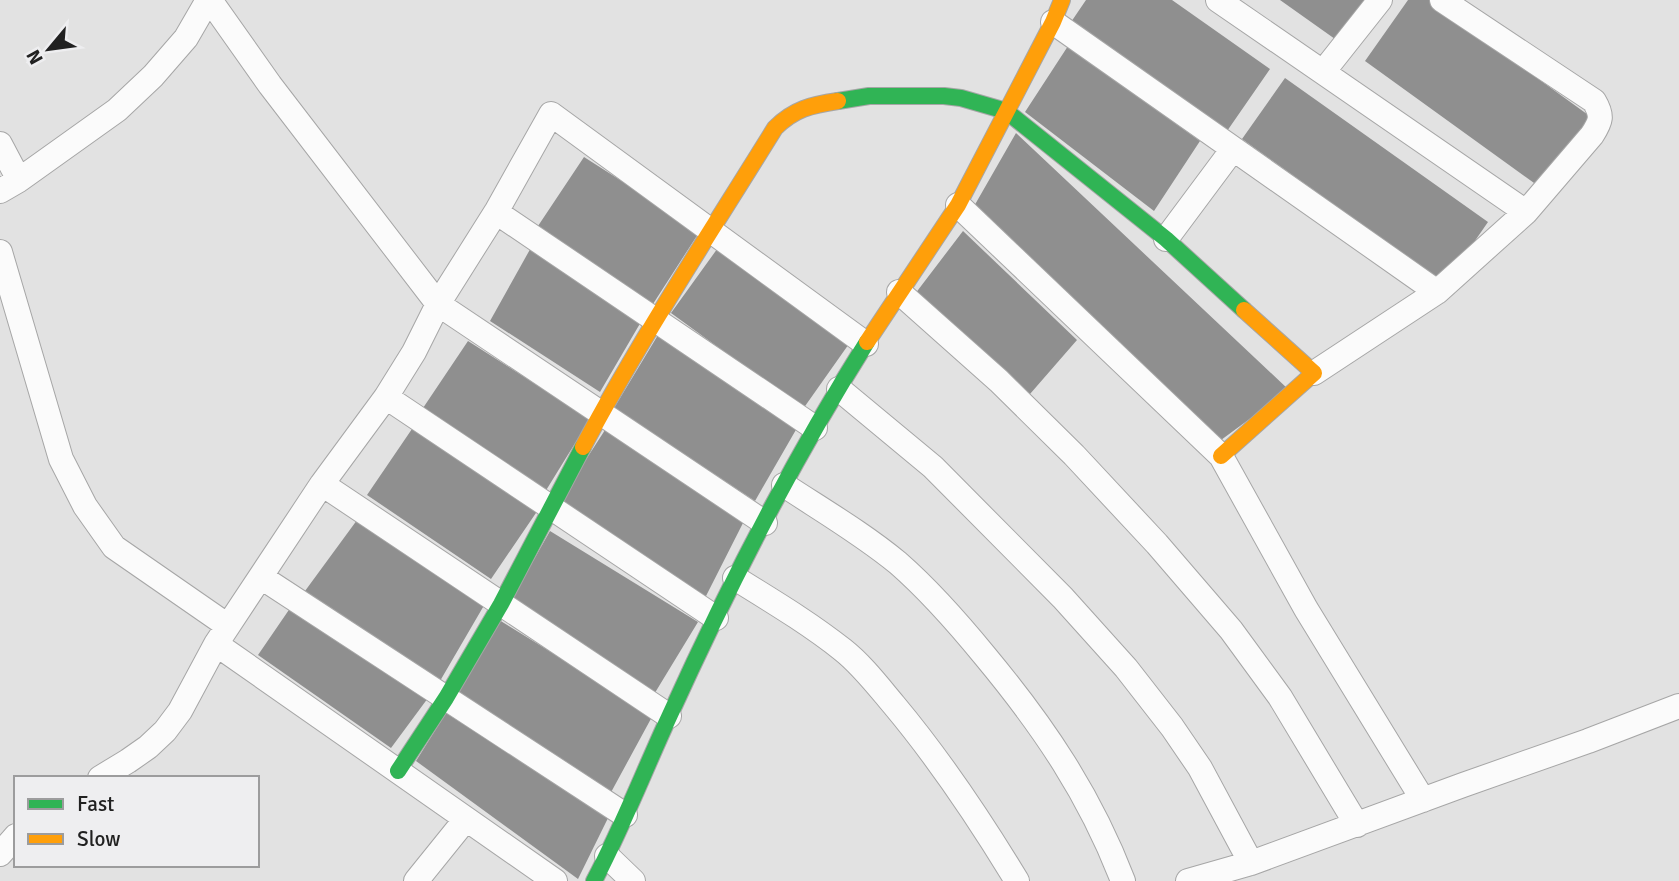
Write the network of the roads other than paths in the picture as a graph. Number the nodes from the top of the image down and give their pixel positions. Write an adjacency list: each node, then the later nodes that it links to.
1 (209, 0): 10 (street); 19 (street)
2 (1218, 0): 6 (street)
3 (1380, 0): 6 (street)
4 (1442, 0): 13 (street)
5 (1057, 11): 7 (street); 9 (street)
6 (1323, 72): 13 (street)
7 (1006, 111): 11 (street); 14 (street); 15 (street)
8 (0, 144): 10 (street)
9 (1233, 149): 15 (street); 18 (street)
10 (9, 186)
11 (958, 205): 17 (street); 27 (street)
12 (496, 212): 14 (street); 19 (street); 20 (street)
13 (1526, 212): 18 (street)
14 (711, 230): 20 (street); 21 (street)
15 (1166, 239): 22 (street)
16 (0, 252): 36 (street)
17 (899, 292): 21 (street); 45 (street)
18 (1437, 292): 22 (street)
19 (438, 304): 24 (street); 25 (street)
20 (656, 320): 25 (street); 26 (street)
21 (866, 344): 23 (street)
22 (1314, 373): 27 (street)
23 (839, 389): 26 (street); 49 (street)
24 (386, 397): 28 (street); 30 (street)
25 (601, 413): 30 (street); 31 (street)
26 (815, 428): 29 (street)
27 (1221, 456): 42 (street)
28 (322, 484): 32 (street); 34 (street)
29 (784, 485): 31 (street); 55 (street)
30 (551, 507): 34 (street); 35 (street)
31 (765, 523): 33 (street)
32 (261, 577): 36 (street); 37 (street)
33 (735, 578): 35 (street); 54 (street)
34 (501, 604): 37 (street); 39 (street)
35 (716, 618): 39 (street)
36 (222, 635): 40 (street); 41 (street)
37 (446, 698): 40 (street); 43 (street)
38 (1679, 706): 42 (street)
39 (669, 716): 43 (street)
40 (398, 771): 44 (street)
41 (103, 776)
42 (1423, 800): 45 (street)
43 (625, 815): 48 (street)
44 (466, 819): 50 (street); 51 (street)
45 (1357, 825): 49 (street)
46 (14, 838): 47 (street)
47 (0, 854)
48 (607, 856): 52 (street); 53 (street)
49 (1251, 863): 56 (street)
50 (416, 881)
51 (555, 881)
52 (594, 881)
53 (633, 881)
54 (1017, 881)
55 (1124, 881)
56 (1188, 881)

